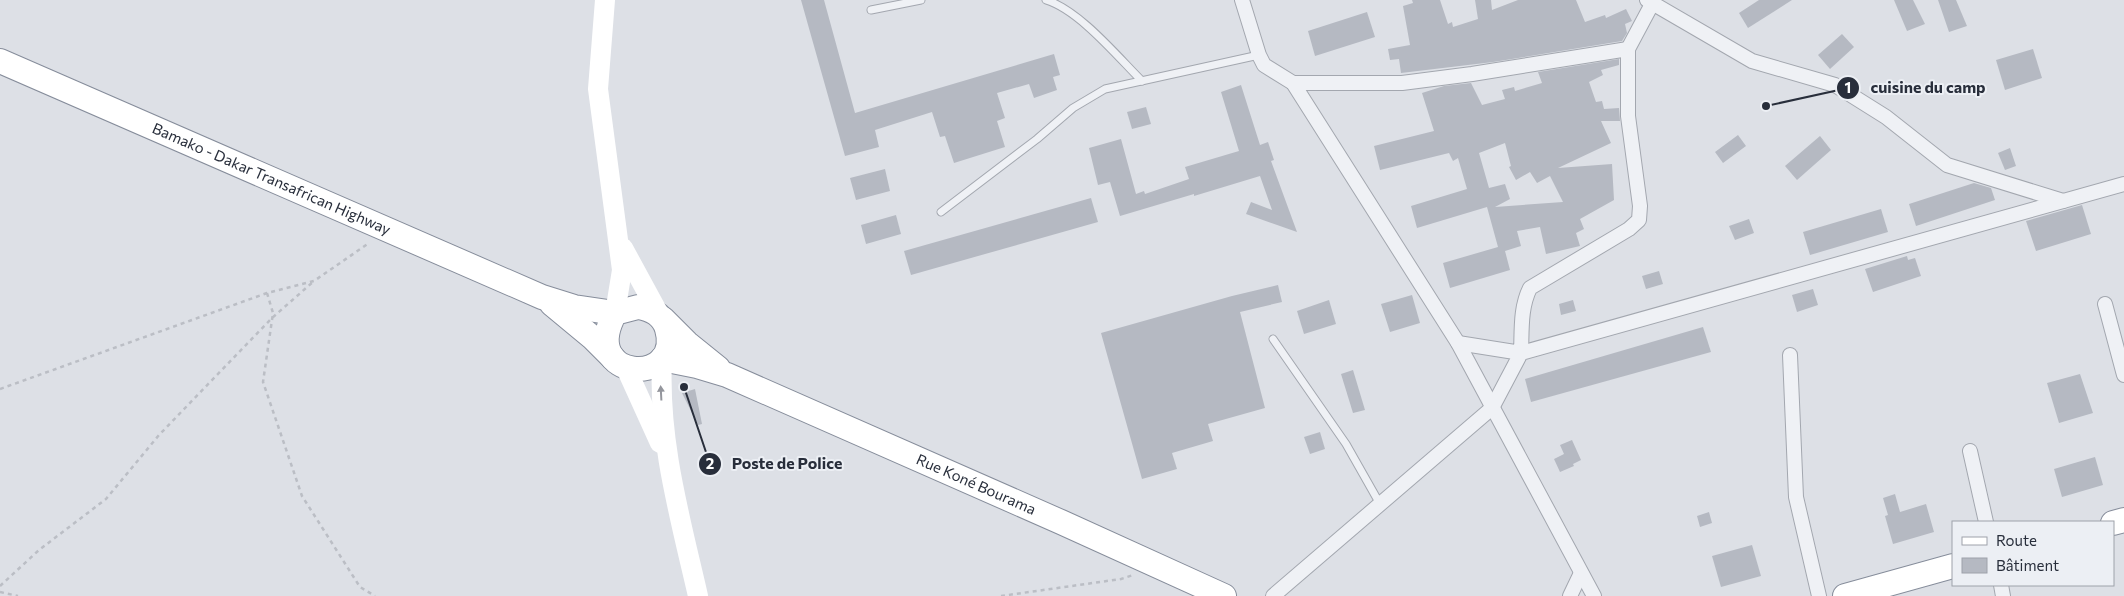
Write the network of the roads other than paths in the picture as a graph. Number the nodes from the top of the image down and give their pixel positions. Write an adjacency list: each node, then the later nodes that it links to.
1 (605, 0): 15 (main road)
2 (921, 0): 6 (lane)
3 (1046, 0): 10 (lane)
4 (1242, 0): 8 (street)
5 (1649, 2): 7 (street); 13 (street)
6 (871, 10)
7 (1628, 49): 11 (street); 22 (street)
8 (1259, 56): 10 (lane); 11 (street)
9 (0, 61): 16 (highway, Bamako - Dakar Transafrican Highway)
10 (1142, 80): 14 (lane)
11 (1292, 83): 21 (street)
12 (2124, 184): 13 (street)
13 (2063, 201): 22 (street)
14 (942, 212)
15 (619, 240): 18 (main road); 19 (main road)
16 (542, 297): 18 (highway, Bamako - Dakar Transafrican Highway); 25 (highway, Bamako - Dakar Transafrican Highway)
17 (2105, 304): 26 (street)
18 (616, 313): 19 (highway); 25 (highway)
19 (660, 316): 24 (highway); 27 (highway, Rue Koné Bourama)
20 (1273, 339): 31 (lane)
21 (1458, 343): 22 (street); 28 (street)
22 (1521, 353): 28 (street)
23 (1790, 355): 40 (street)
24 (662, 359): 25 (highway); 27 (highway, Rue Koné Bourama); 30 (main road, one-way to 24)
25 (621, 365): 30 (main road)
26 (2124, 375)
27 (727, 376): 36 (highway, Rue Koné Bourama)
28 (1492, 408): 31 (street); 34 (street)
29 (1970, 451): 32 (street)
30 (667, 459): 35 (main road)
31 (1380, 504): 37 (street)
32 (1986, 521)
33 (1952, 566): 41 (highway)
34 (1581, 573): 38 (street); 39 (street)
35 (698, 596)
36 (1224, 596)
37 (1273, 596)
38 (1570, 596)
39 (1594, 596)
40 (1819, 596)
41 (1845, 596)

